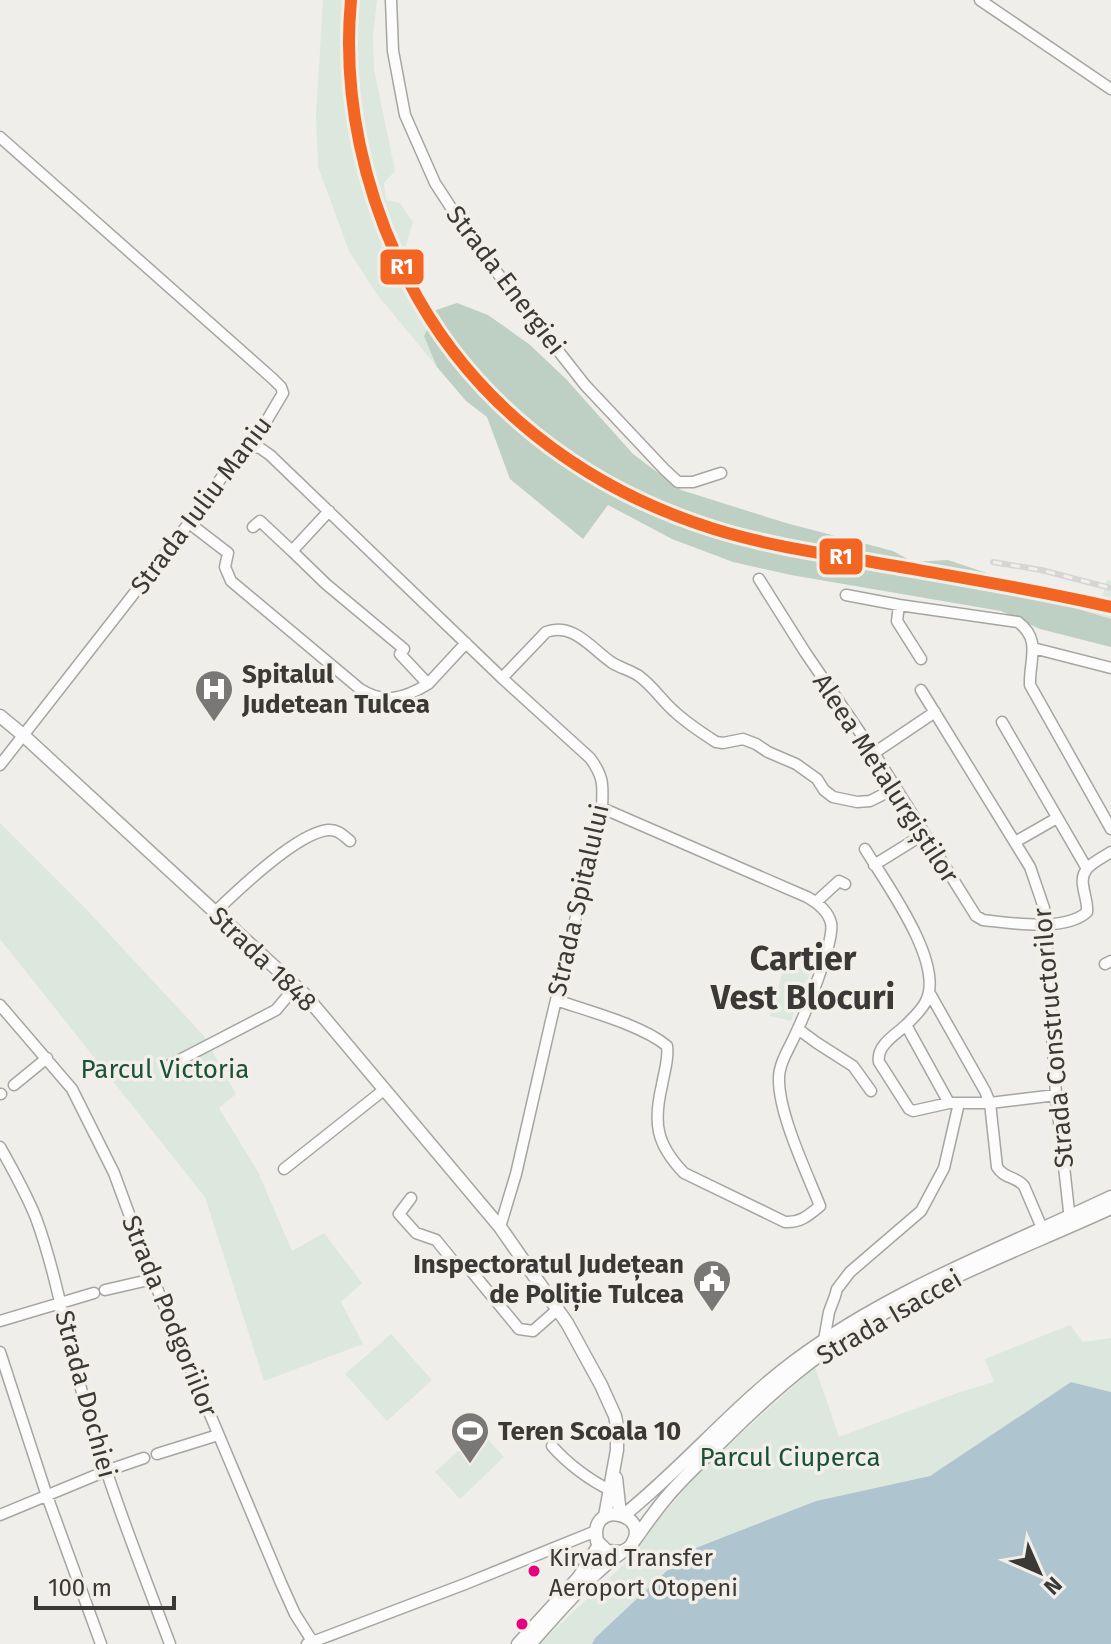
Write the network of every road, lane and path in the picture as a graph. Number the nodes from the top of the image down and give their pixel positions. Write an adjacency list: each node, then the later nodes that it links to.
1 (391, 0): 8 (street, Strada Energiei)
2 (980, 0): 4 (street)
3 (995, 0): 4 (street)
4 (999, 14): 5 (street)
5 (1111, 89)
6 (0, 137): 7 (street, Strada Iuliu Maniu)
7 (251, 447): 9 (street, Strada Spitalului); 10 (street, Strada Iuliu Maniu)
8 (721, 473)
9 (329, 511): 12 (street); 16 (street, Strada Spitalului)
10 (189, 523): 21 (street); 26 (street, Strada Iuliu Maniu)
11 (253, 527): 12 (street)
12 (292, 551): 21 (street)
13 (759, 579): 27 (street, Aleea Metalurgiștilor)
14 (846, 595): 15 (street)
15 (899, 605): 17 (street); 18 (street)
16 (466, 643): 20 (street, Strada Spitalului); 21 (street)
17 (1033, 648): 19 (street); 32 (street)
18 (921, 659)
19 (1111, 668)
20 (502, 678): 29 (street); 30 (street, Strada Spitalului)
21 (428, 684)
22 (921, 690): 23 (street, Strada Constructorilor)
23 (935, 712): 27 (street); 35 (street, Strada Constructorilor)
24 (0, 716): 26 (main road, Strada 1848)
25 (1002, 722): 31 (street)
26 (23, 735): 28 (street, Strada Iuliu Maniu); 42 (main road, Strada 1848)
27 (874, 753): 29 (street, Aleea Metalurgiștilor)
28 (0, 765)
29 (896, 788): 33 (street, Aleea Metalurgiștilor)
30 (602, 808): 41 (street); 46 (street, Strada Spitalului)
31 (1057, 818): 35 (street); 39 (street)
32 (1111, 829)
33 (924, 834): 38 (street); 43 (street, Aleea Metalurgiștilor)
34 (350, 841): 42 (street)
35 (1015, 842): 43 (street, Strada Constructorilor)
36 (865, 849): 38 (street)
37 (1111, 852): 39 (street)
38 (874, 865): 45 (street)
39 (1086, 867): 43 (street)
40 (845, 884): 41 (street)
41 (816, 902): 49 (street)
42 (215, 912): 44 (main road, Strada 1848)
43 (1046, 924): 55 (street, Strada Constructorilor)
44 (296, 986): 51 (street); 53 (main road, Strada 1848)
45 (929, 992): 48 (street); 57 (street)
46 (556, 1000): 49 (street); 64 (street, Strada Spitalului)
47 (0, 1005): 50 (street, Strada Podgoriilor)
48 (906, 1025): 56 (street); 56 (street)
49 (798, 1029): 54 (street)
50 (47, 1058): 52 (street); 66 (street, Strada Podgoriilor)
51 (170, 1065)
52 (14, 1085)
53 (385, 1089): 59 (street); 64 (main road, Strada 1848)
54 (871, 1091)
55 (1056, 1095): 57 (street); 63 (street, Strada Constructorilor)
56 (954, 1103): 57 (street); 70 (street)
57 (990, 1103): 65 (street)
58 (0, 1147): 67 (street, Strada Dochiei)
59 (284, 1169)
60 (1111, 1197): 63 (main road, Strada Isaccei)
61 (411, 1198): 68 (street)
62 (1111, 1208): 63 (main road, Strada Isaccei)
63 (1070, 1221): 65 (main road, Strada Isaccei); 84 (main road, Strada Isaccei)
64 (500, 1227): 68 (main road)
65 (1042, 1228): 70 (main road, Strada Isaccei)
66 (153, 1279): 67 (street); 72 (street, Strada Podgoriilor)
67 (61, 1303): 69 (street); 77 (street, Strada Dochiei)
68 (558, 1309): 76 (main road)
69 (0, 1321)
70 (824, 1340): 81 (main road, Strada Isaccei)
71 (0, 1352): 79 (street)
72 (218, 1435): 74 (street); 87 (street, Strada Podgoriilor)
73 (552, 1446): 78 (street)
74 (157, 1454)
75 (144, 1458): 77 (street)
76 (615, 1467): 78 (main road); 81 (main road)
77 (106, 1471): 79 (street); 89 (street, Strada Dochiei)
78 (610, 1490): 82 (main road)
79 (47, 1496): 80 (street); 88 (street)
80 (0, 1515)
81 (622, 1515): 82 (main road); 84 (main road)
82 (605, 1516): 83 (main road)
83 (596, 1531): 85 (main road); 87 (street)
84 (633, 1542): 86 (main road, Strada Isaccei)
85 (599, 1545): 86 (main road); 90 (main road)
86 (622, 1552): 91 (main road, Strada Isaccei)
87 (311, 1643)
88 (101, 1644)
89 (170, 1644)
90 (518, 1644)
91 (530, 1644)

